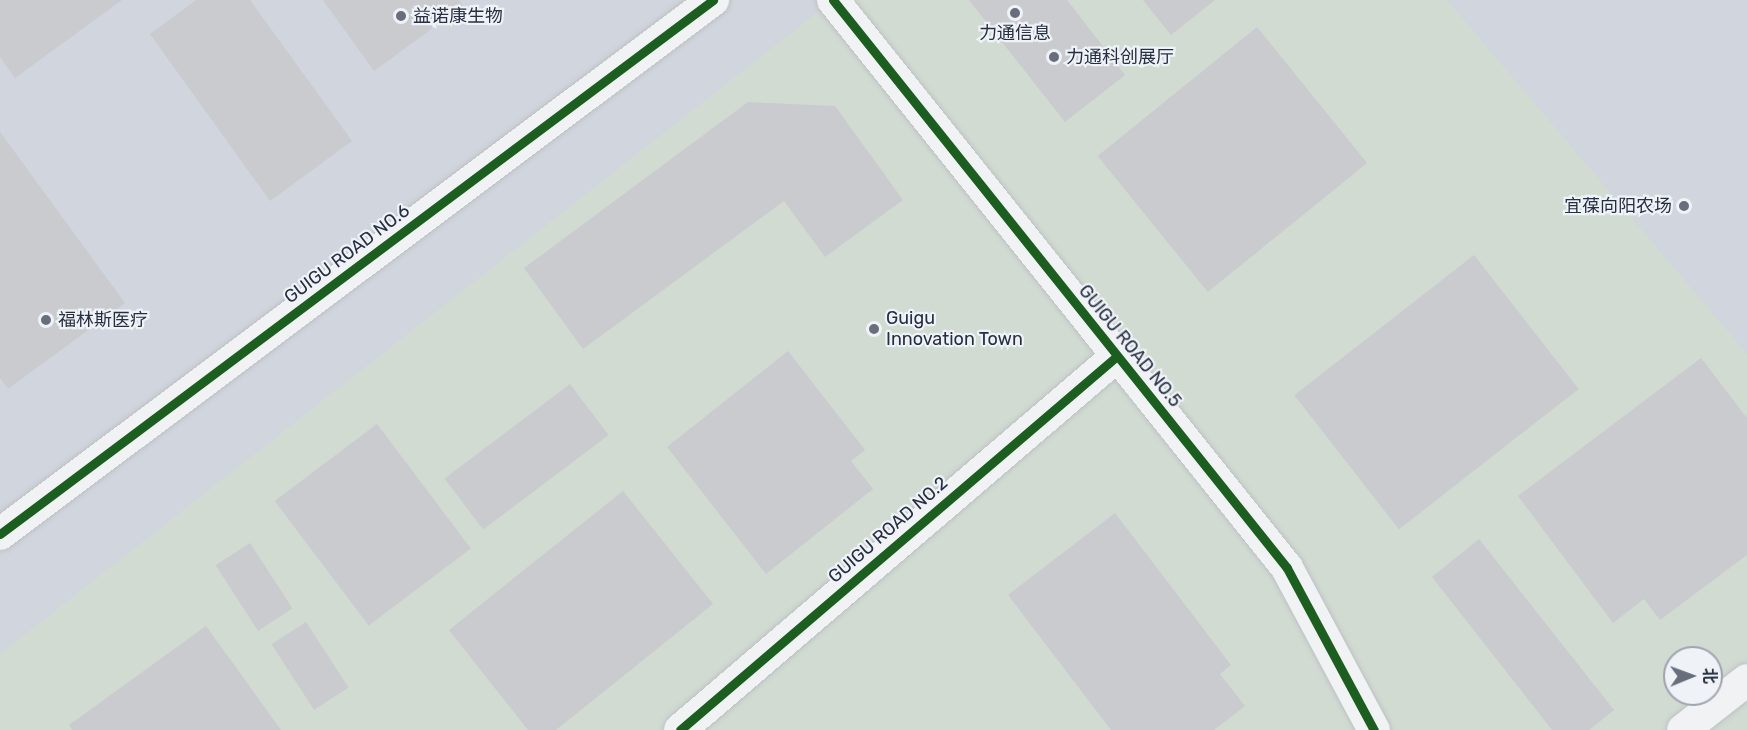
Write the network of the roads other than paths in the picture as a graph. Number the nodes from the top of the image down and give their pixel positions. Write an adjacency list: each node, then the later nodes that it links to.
1 (713, 0): 4 (street, GUIGU ROAD NO.6)
2 (833, 0): 3 (street, GUIGU ROAD NO.5)
3 (1118, 356): 6 (street, GUIGU ROAD NO.2); 7 (street, GUIGU ROAD NO.5)
4 (0, 534)
5 (1747, 680): 8 (street)
6 (680, 730)
7 (1374, 730)
8 (1683, 730)

